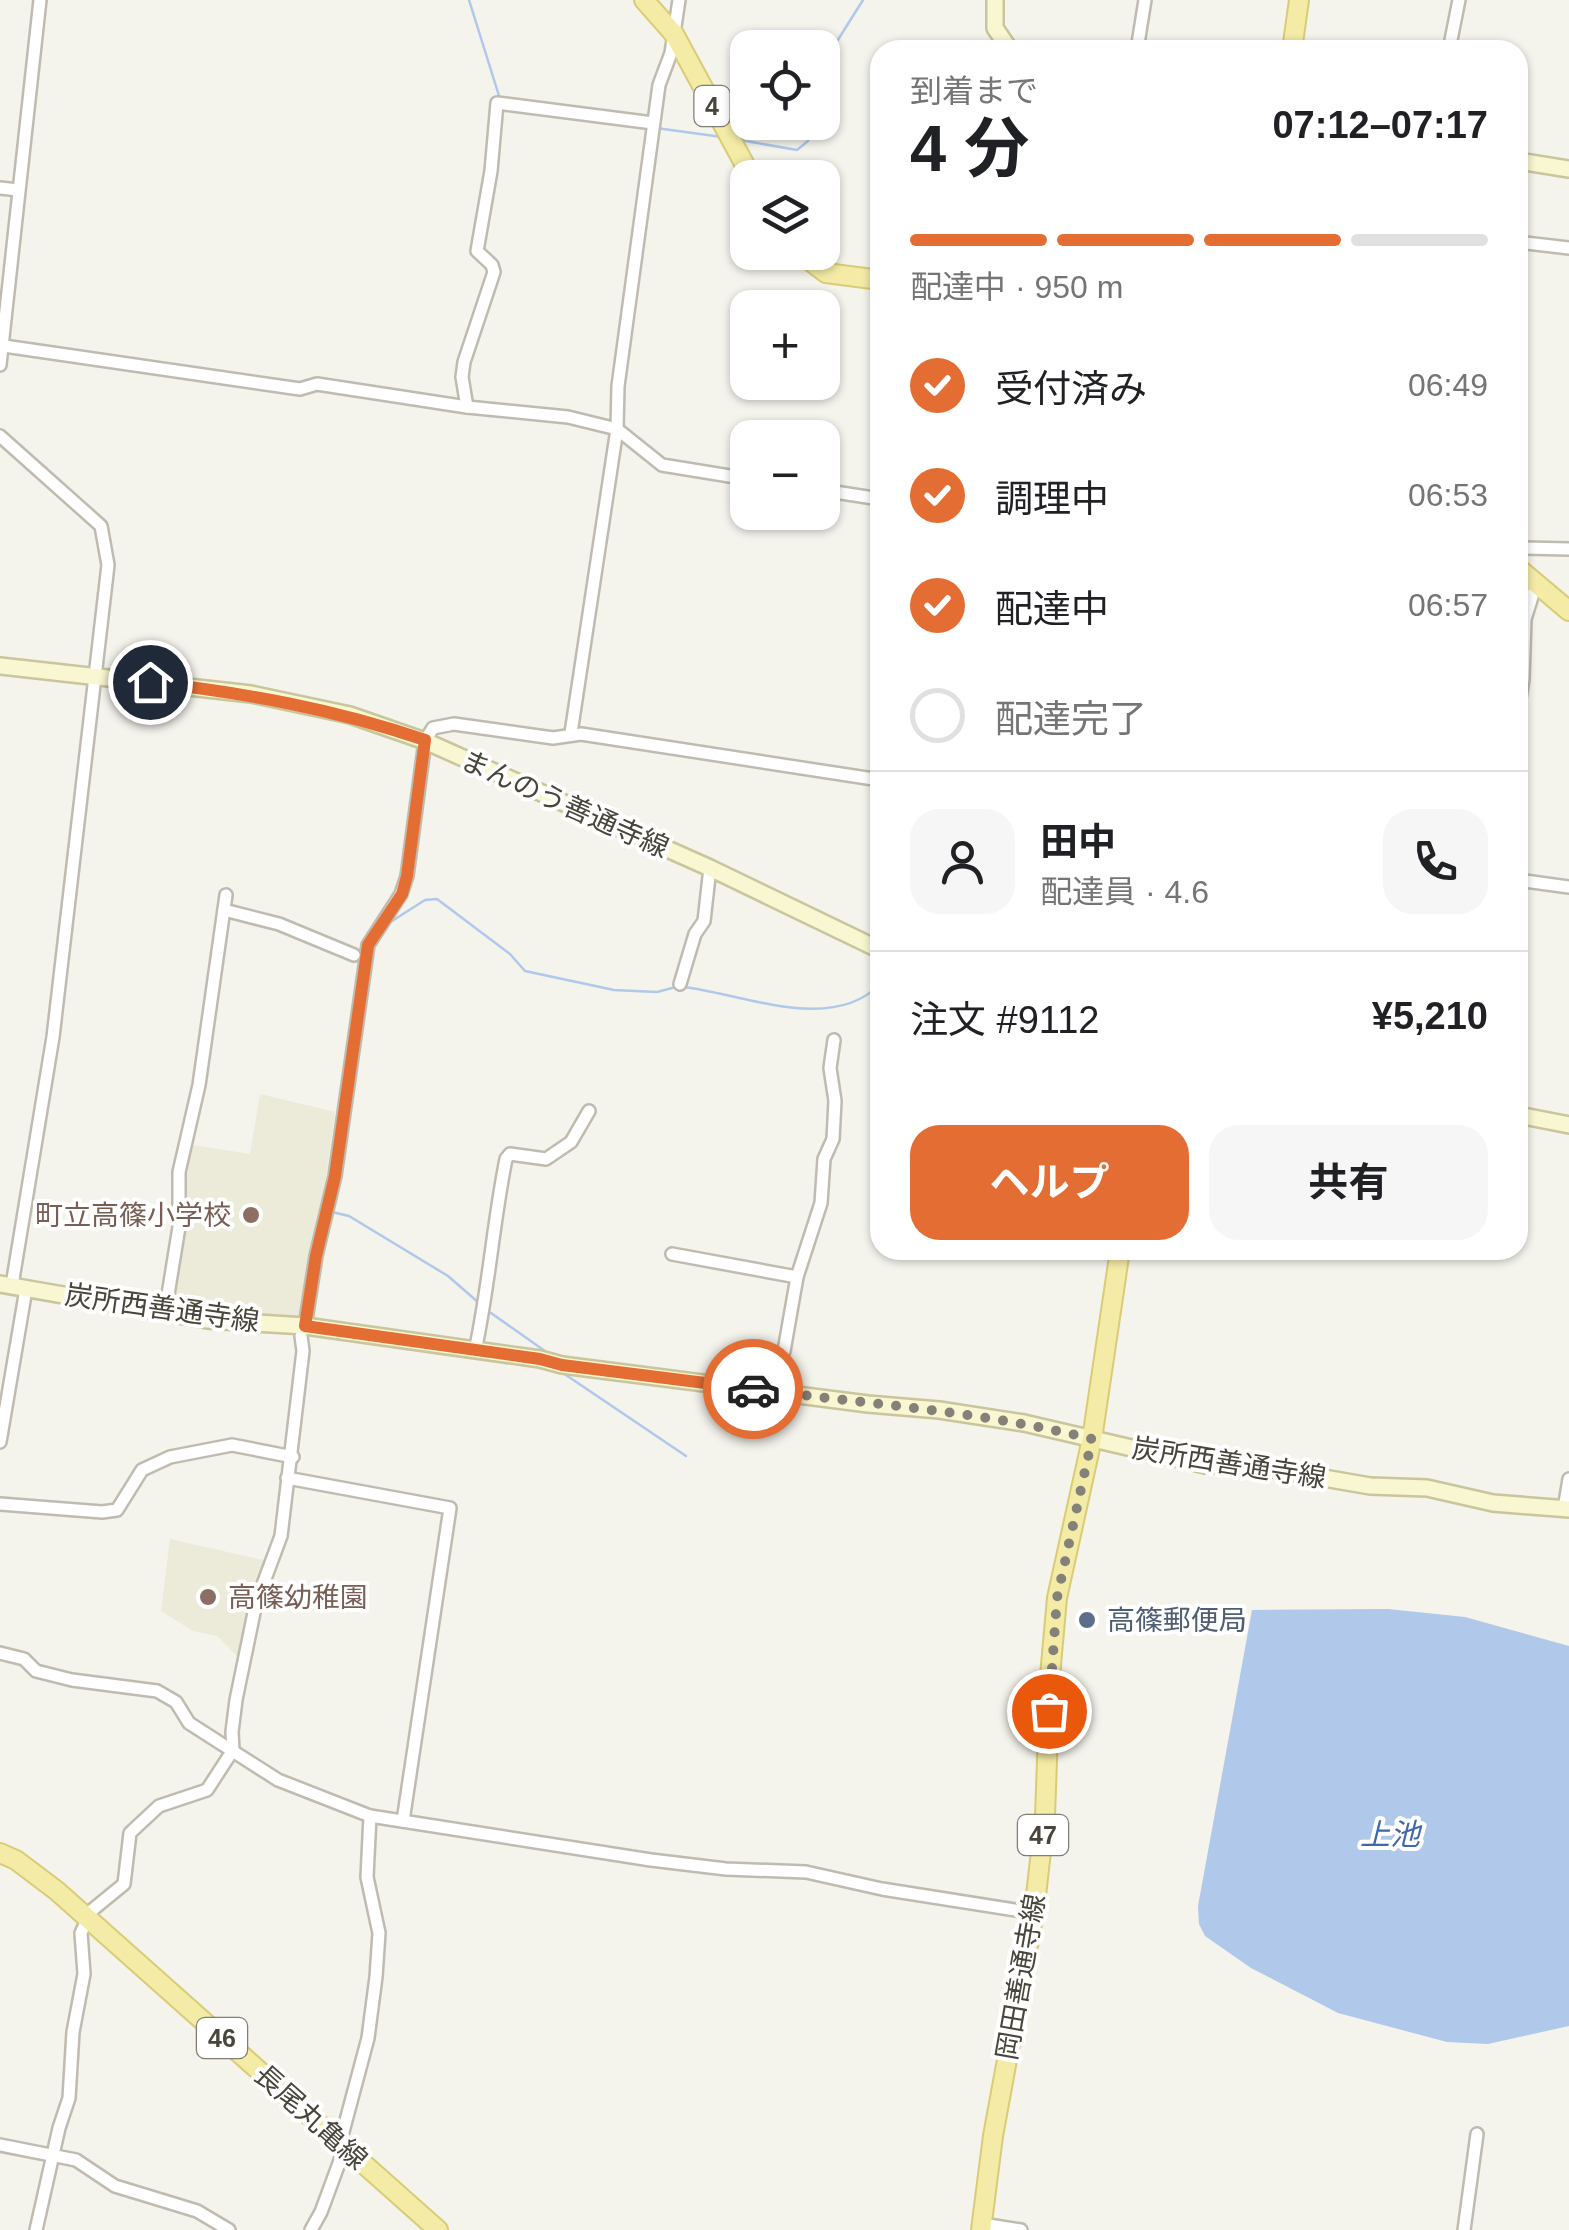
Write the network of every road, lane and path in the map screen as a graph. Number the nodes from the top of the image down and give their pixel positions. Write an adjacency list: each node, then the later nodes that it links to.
1 (40, 0): 18 (street)
2 (644, 0): 8 (main road, 4)
3 (678, 0): 8 (street)
4 (995, 0): 9 (main road)
5 (1145, 0): 10 (street)
6 (1299, 0): 11 (main road)
7 (1459, 0): 12 (street)
8 (674, 34): 13 (street); 14 (main road, 4)
9 (1003, 40)
10 (1139, 40)
11 (1293, 40)
12 (1451, 40)
13 (653, 123): 25 (street); 26 (street)
14 (742, 160)
15 (1528, 163): 16 (main road)
16 (1569, 169)
17 (0, 188): 18 (street)
18 (18, 190): 23 (street)
19 (1528, 243): 20 (street)
20 (1569, 248)
21 (822, 270): 22 (main road)
22 (870, 279)
23 (4, 346): 24 (street); 25 (street)
24 (0, 365)
25 (467, 406): 26 (street)
26 (617, 429): 28 (street); 39 (street)
27 (0, 436): 38 (street)
28 (730, 476)
29 (840, 493): 30 (street)
30 (870, 497)
31 (1528, 548): 32 (street)
32 (1569, 548)
33 (1528, 577): 34 (main road)
34 (1536, 584): 35 (street); 36 (main road)
35 (1528, 610)
36 (1569, 611)
37 (0, 666): 38 (main road, まんのう善通寺線)
38 (94, 676): 40 (main road, まんのう善通寺線); 57 (street)
39 (571, 733): 40 (street); 41 (street)
40 (425, 740): 42 (main road, まんのう善通寺線); 59 (street)
41 (870, 778)
42 (710, 868): 47 (main road, まんのう善通寺線); 49 (street)
43 (1528, 881): 44 (street)
44 (1569, 887)
45 (226, 895): 46 (street)
46 (224, 910): 48 (street); 58 (street)
47 (870, 945)
48 (354, 955)
49 (680, 984)
50 (834, 1040): 56 (street)
51 (590, 1111): 60 (street)
52 (1528, 1117): 53 (main road)
53 (1569, 1125)
54 (672, 1254): 56 (street)
55 (1119, 1260): 62 (main road, 岡田善通寺線 / 47)
56 (796, 1278): 61 (street)
57 (12, 1288): 58 (main road, 炭所西善通寺線); 63 (street)
58 (165, 1313): 59 (main road, 炭所西善通寺線)
59 (303, 1331): 60 (main road, 炭所西善通寺線); 64 (street)
60 (475, 1350): 61 (main road, 炭所西善通寺線)
61 (768, 1391): 62 (main road, 炭所西善通寺線)
62 (1092, 1439): 68 (main road, 炭所西善通寺線); 74 (main road, 岡田善通寺線 / 47)
63 (0, 1442)
64 (293, 1457): 65 (street); 67 (street)
65 (287, 1478): 70 (street); 72 (street)
66 (1569, 1479): 68 (street)
67 (0, 1504)
68 (1567, 1509)
69 (0, 1653): 70 (street)
70 (233, 1750): 71 (street); 75 (street)
71 (370, 1816): 72 (street); 77 (street)
72 (404, 1821): 74 (street)
73 (0, 1853): 75 (main road, 長尾丸亀線 / 46)
74 (1034, 1913): 80 (main road, 岡田善通寺線 / 47)
75 (87, 1918): 77 (main road, 長尾丸亀線 / 46); 79 (street)
76 (1477, 2134): 86 (street)
77 (343, 2145): 83 (street); 84 (main road, 長尾丸亀線 / 46)
78 (0, 2146): 79 (street)
79 (53, 2156): 81 (street); 82 (street)
80 (982, 2227): 85 (street)
81 (36, 2230)
82 (229, 2230)
83 (311, 2230)
84 (438, 2230)
85 (1022, 2230)
86 (1464, 2230)

